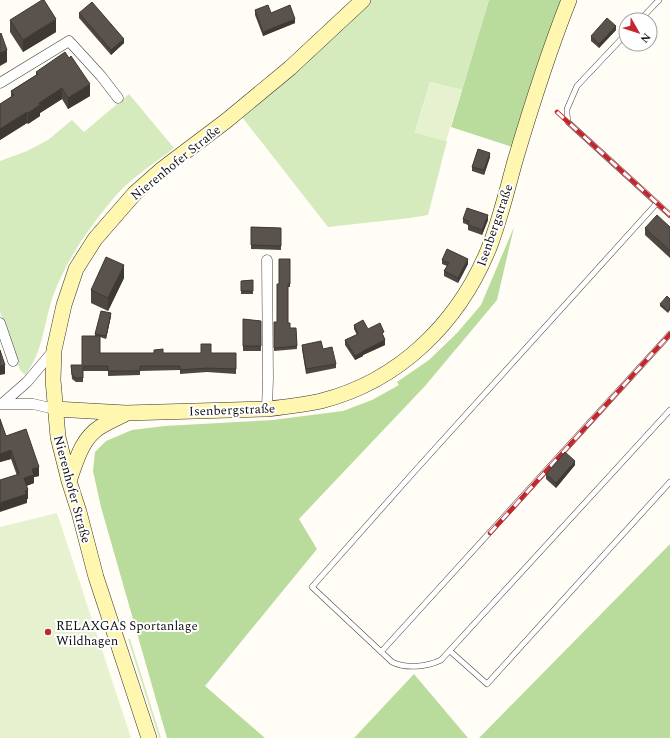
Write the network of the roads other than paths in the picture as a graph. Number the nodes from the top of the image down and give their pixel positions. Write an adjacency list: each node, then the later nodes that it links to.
1 (363, 0): 13 (main road, Nierenhofer Straße)
2 (569, 0): 17 (main road, Isenbergstraße)
3 (659, 0): 4 (lane)
4 (648, 12)
5 (618, 42): 8 (lane)
6 (0, 84): 7 (street)
7 (118, 98)
8 (657, 203): 9 (lane); 23 (lane)
9 (670, 214)
10 (267, 260): 17 (street)
11 (0, 323): 14 (street)
12 (670, 334): 23 (lane)
13 (54, 350): 15 (street); 16 (main road, Nierenhofer Straße)
14 (13, 361)
15 (1, 404): 16 (street)
16 (55, 409): 19 (main road, Isenbergstraße); 20 (main road, Nierenhofer Straße)
17 (267, 409): 19 (main road, Isenbergstraße)
18 (670, 410): 22 (lane)
19 (126, 413): 20 (main road)
20 (69, 481): 24 (main road, Nierenhofer Straße)
21 (670, 482): 22 (lane)
22 (450, 651): 23 (lane)
23 (381, 652)
24 (149, 738)

